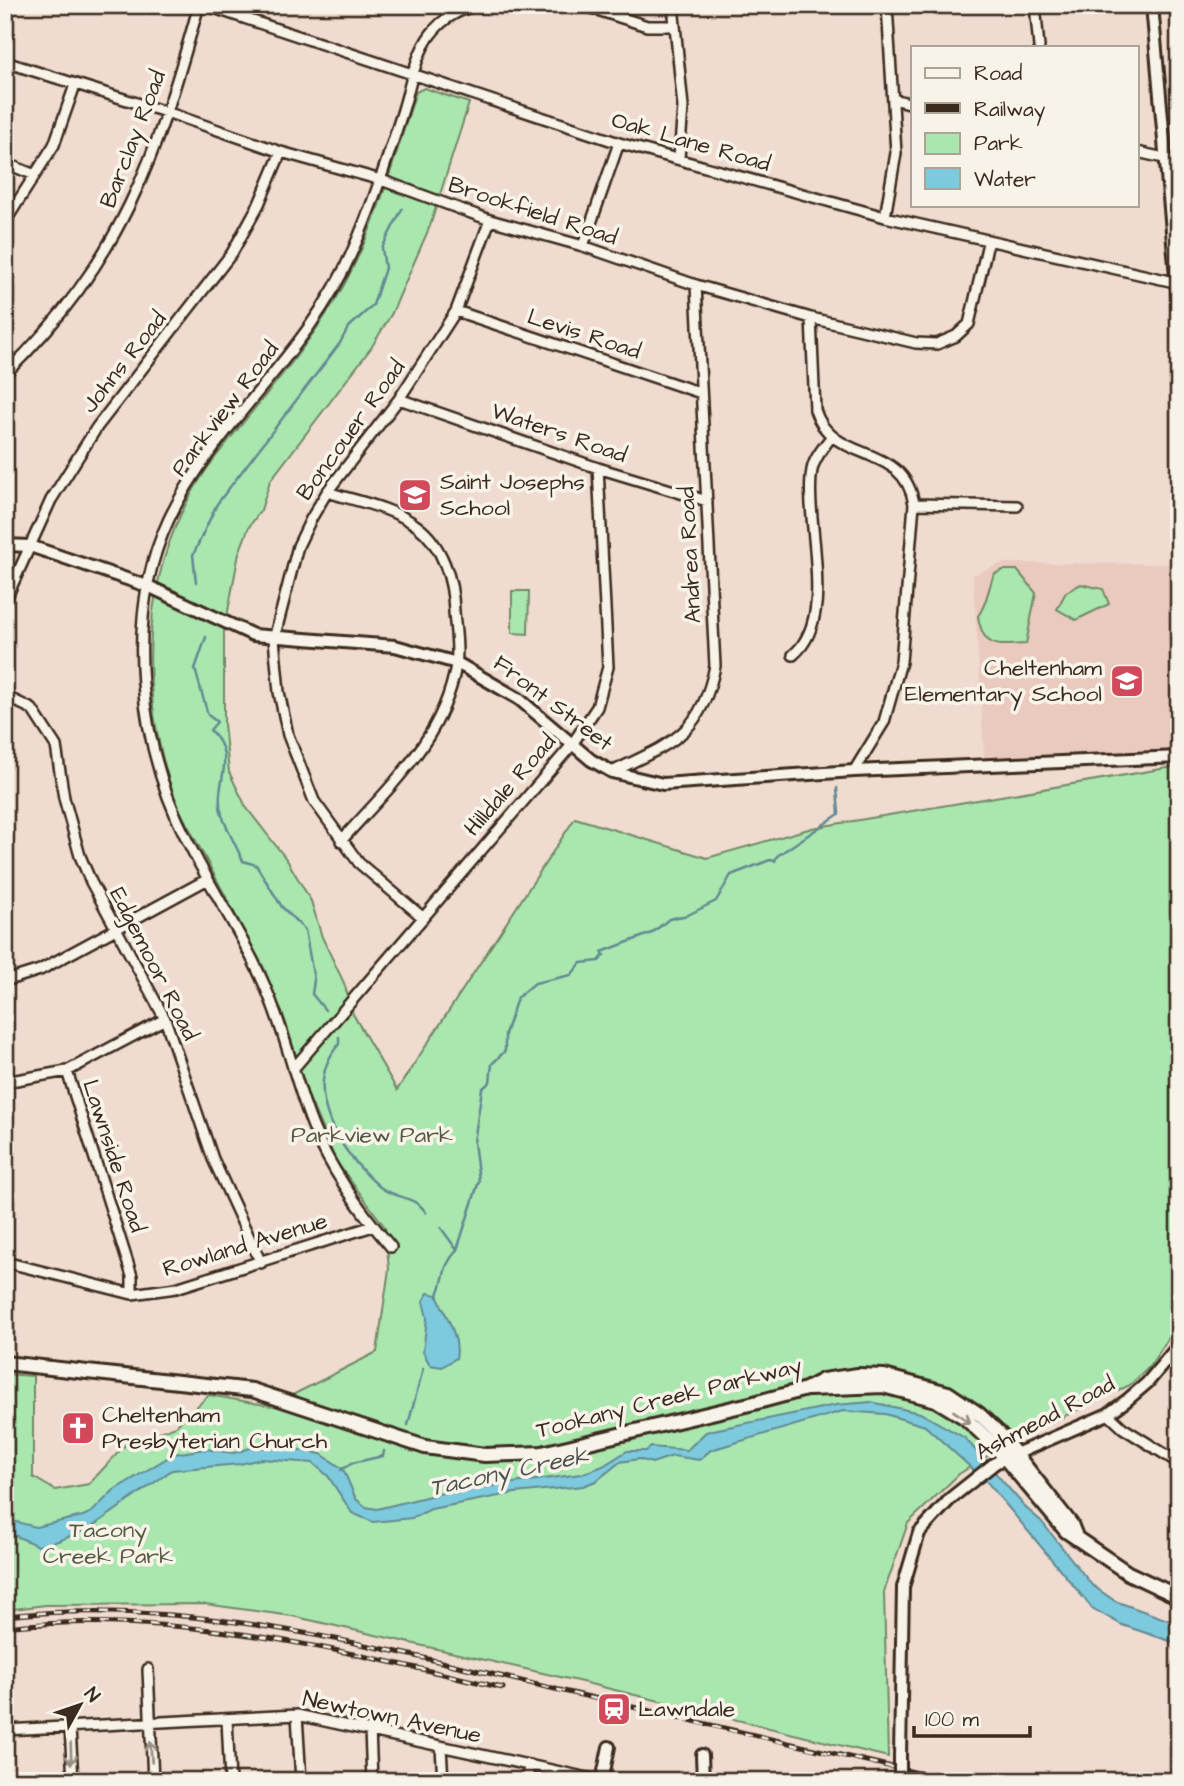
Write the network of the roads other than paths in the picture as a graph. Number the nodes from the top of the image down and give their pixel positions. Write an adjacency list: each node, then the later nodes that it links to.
1 (199, 5): 16 (street, Barclay Road)
2 (205, 5): 12 (street, Oak Lane Road)
3 (478, 5): 12 (street, Parkview Road)
4 (582, 5): 9 (street)
5 (673, 5): 9 (street)
6 (887, 5): 14 (street)
7 (1035, 5): 10 (street)
8 (1152, 5): 21 (street)
9 (674, 26): 20 (street)
10 (1039, 46)
11 (5, 62): 13 (street, Brookfield Road)
12 (414, 75): 17 (street, Oak Lane Road); 24 (street, Parkview Road)
13 (75, 85): 16 (street, Brookfield Road); 23 (street)
14 (893, 99): 15 (street); 25 (street)
15 (911, 104)
16 (169, 113): 18 (street, Brookfield Road); 35 (street, Barclay Road)
17 (619, 143): 20 (street, Oak Lane Road); 29 (street)
18 (281, 152): 24 (street, Brookfield Road); 45 (street, Johns Road)
19 (1138, 152): 21 (street)
20 (679, 158): 25 (street, Oak Lane Road)
21 (1164, 158): 30 (street)
22 (5, 163): 23 (street)
23 (35, 175): 27 (street)
24 (381, 180): 26 (street, Brookfield Road); 46 (street, Parkview Road)
25 (885, 217): 28 (street, Oak Lane Road)
26 (490, 220): 29 (street, Brookfield Road); 33 (street, Boncouer Road)
27 (5, 222)
28 (988, 243): 30 (street, Oak Lane Road); 34 (street, Brookfield Road)
29 (583, 246): 31 (street, Brookfield Road)
30 (1177, 283): 32 (street)
31 (696, 285): 34 (street, Brookfield Road); 36 (street, Andrea Road)
32 (1179, 310)
33 (456, 311): 36 (street, Levis Road); 37 (street, Boncouer Road)
34 (811, 318): 38 (street)
35 (5, 374)
36 (701, 393): 41 (street, Andrea Road)
37 (399, 399): 39 (street, Waters Road); 40 (street, Boncouer Road)
38 (831, 437): 42 (street); 49 (street)
39 (598, 467): 41 (street, Waters Road); 52 (street, Hilldale Road)
40 (327, 492): 48 (street, Boncouer Road); 50 (street)
41 (707, 501): 55 (street, Andrea Road)
42 (914, 504): 43 (street); 54 (street)
43 (1017, 506)
44 (5, 545): 45 (street, Front Street)
45 (30, 546): 46 (street, Front Street); 47 (street, Johns Road)
46 (150, 587): 48 (street, Front Street); 57 (street, Parkview Road)
47 (5, 601)
48 (274, 639): 50 (street, Front Street); 56 (street, Boncouer Road)
49 (793, 655)
50 (457, 663): 52 (street, Front Street); 56 (street)
51 (5, 696): 59 (street, Edgemoor Road)
52 (571, 746): 55 (street, Front Street); 58 (street, Hilldale Road)
53 (1179, 757): 54 (street, Front Street)
54 (854, 771): 55 (street, Front Street)
55 (612, 772)
56 (341, 841): 58 (street, Boncouer Road)
57 (208, 879): 59 (street); 62 (street, Parkview Road)
58 (421, 916): 62 (street, Hilldale Road)
59 (116, 929): 60 (street); 61 (street, Edgemoor Road)
60 (5, 981)
61 (165, 1019): 63 (street); 68 (street, Edgemoor Road)
62 (293, 1069): 65 (street, Parkview Road)
63 (67, 1071): 64 (street); 69 (street, Lawnside Road)
64 (5, 1082)
65 (373, 1226): 66 (street, Parkview Road); 68 (street, Rowland Avenue)
66 (391, 1247)
67 (5, 1262): 69 (street, Rowland Avenue)
68 (261, 1263): 69 (street, Rowland Avenue)
69 (132, 1294)
70 (1179, 1345): 73 (street, Ashmead Road)
71 (5, 1363): 72 (main road, Tookany Creek Parkway)
72 (806, 1389): 74 (main road, Tookany Creek Parkway, one-way to 74); 74 (main road, Tookany Creek Parkway)
73 (1108, 1414): 74 (street, Ashmead Road); 75 (street)
74 (1004, 1458): 76 (main road, Tookany Creek Parkway); 88 (street, Ashmead Road, bridge)
75 (1179, 1463)
76 (1179, 1597)
77 (148, 1668): 80 (street)
78 (297, 1715): 79 (street, Newtown Avenue); 82 (street, Newtown Avenue); 92 (street)
79 (227, 1718): 80 (street, Newtown Avenue); 91 (street)
80 (149, 1724): 81 (street, Newtown Avenue); 90 (street, one-way to 80)
81 (70, 1727): 83 (street, Newtown Avenue); 89 (street, one-way to 89)
82 (370, 1729): 84 (street, Newtown Avenue); 93 (street)
83 (5, 1730)
84 (441, 1747): 87 (street, Newtown Avenue); 94 (street)
85 (609, 1747): 96 (street)
86 (702, 1755): 97 (street)
87 (529, 1765): 95 (street); 96 (street, Newtown Avenue)
88 (900, 1776)
89 (73, 1781)
90 (153, 1781)
91 (230, 1781)
92 (301, 1781)
93 (372, 1781)
94 (443, 1781)
95 (527, 1781)
96 (602, 1781)
97 (703, 1781)

